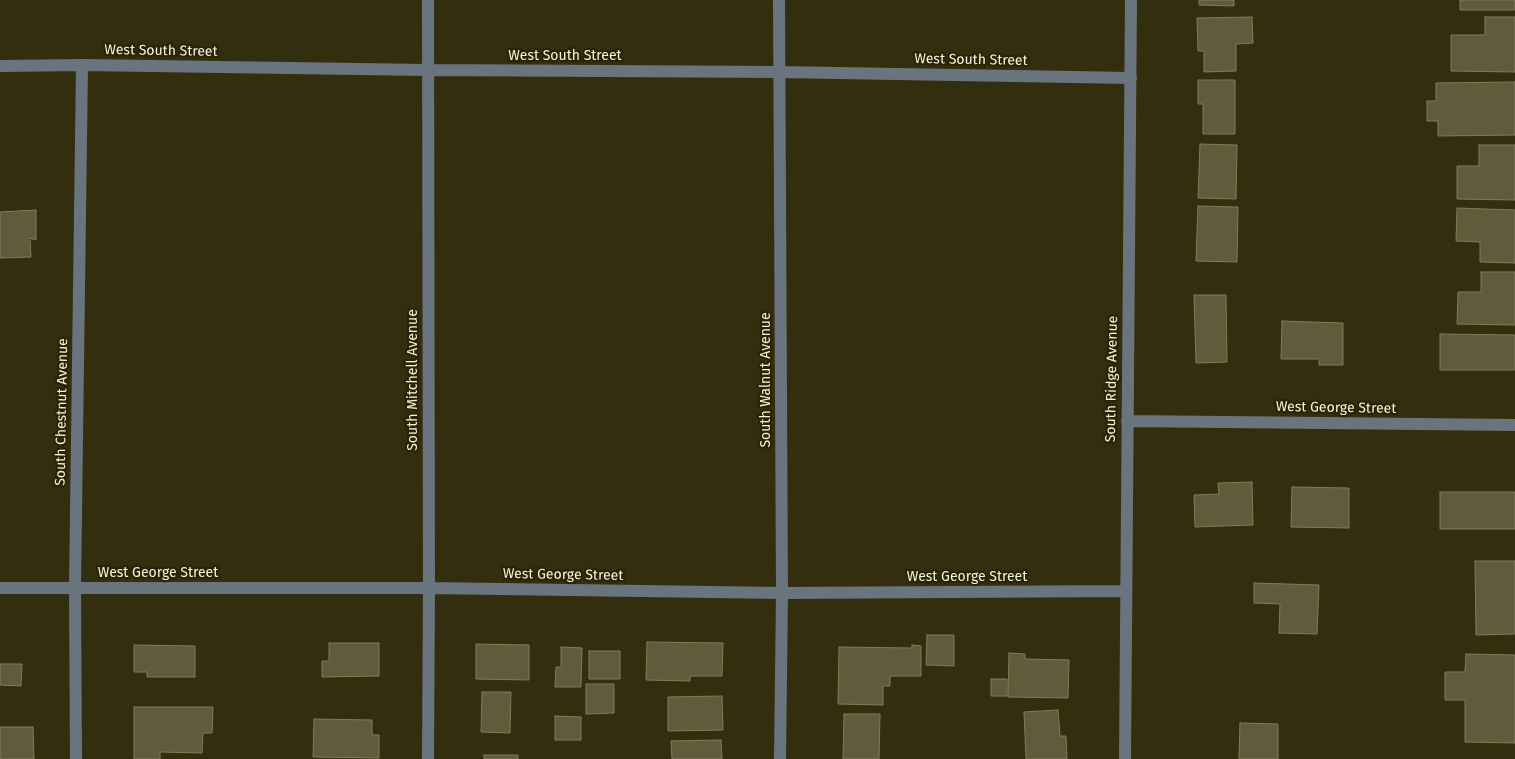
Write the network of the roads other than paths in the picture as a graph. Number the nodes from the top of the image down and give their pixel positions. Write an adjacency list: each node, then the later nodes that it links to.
1 (428, 0): 6 (street, South Mitchell Avenue)
2 (780, 0): 7 (street, South Walnut Avenue)
3 (1131, 0): 8 (street, South Ridge Avenue)
4 (82, 65): 5 (street, West South Street); 6 (street, West South Street); 12 (street, South Chestnut Avenue)
5 (0, 66)
6 (427, 70): 7 (street, West South Street); 13 (street, South Mitchell Avenue)
7 (779, 72): 8 (street, West South Street); 15 (street, South Walnut Avenue)
8 (1131, 78): 9 (street, South Ridge Avenue)
9 (1127, 420): 10 (street, West George Street); 14 (street, South Ridge Avenue)
10 (1515, 425)
11 (0, 588): 12 (street, West George Street)
12 (75, 588): 13 (street, West George Street); 16 (street, South Chestnut Avenue)
13 (429, 588): 15 (street, West George Street); 17 (street, South Mitchell Avenue)
14 (1125, 592): 15 (street, West George Street); 19 (street, South Ridge Avenue)
15 (782, 593): 18 (street, South Walnut Avenue)
16 (76, 759)
17 (428, 759)
18 (780, 759)
19 (1125, 759)

